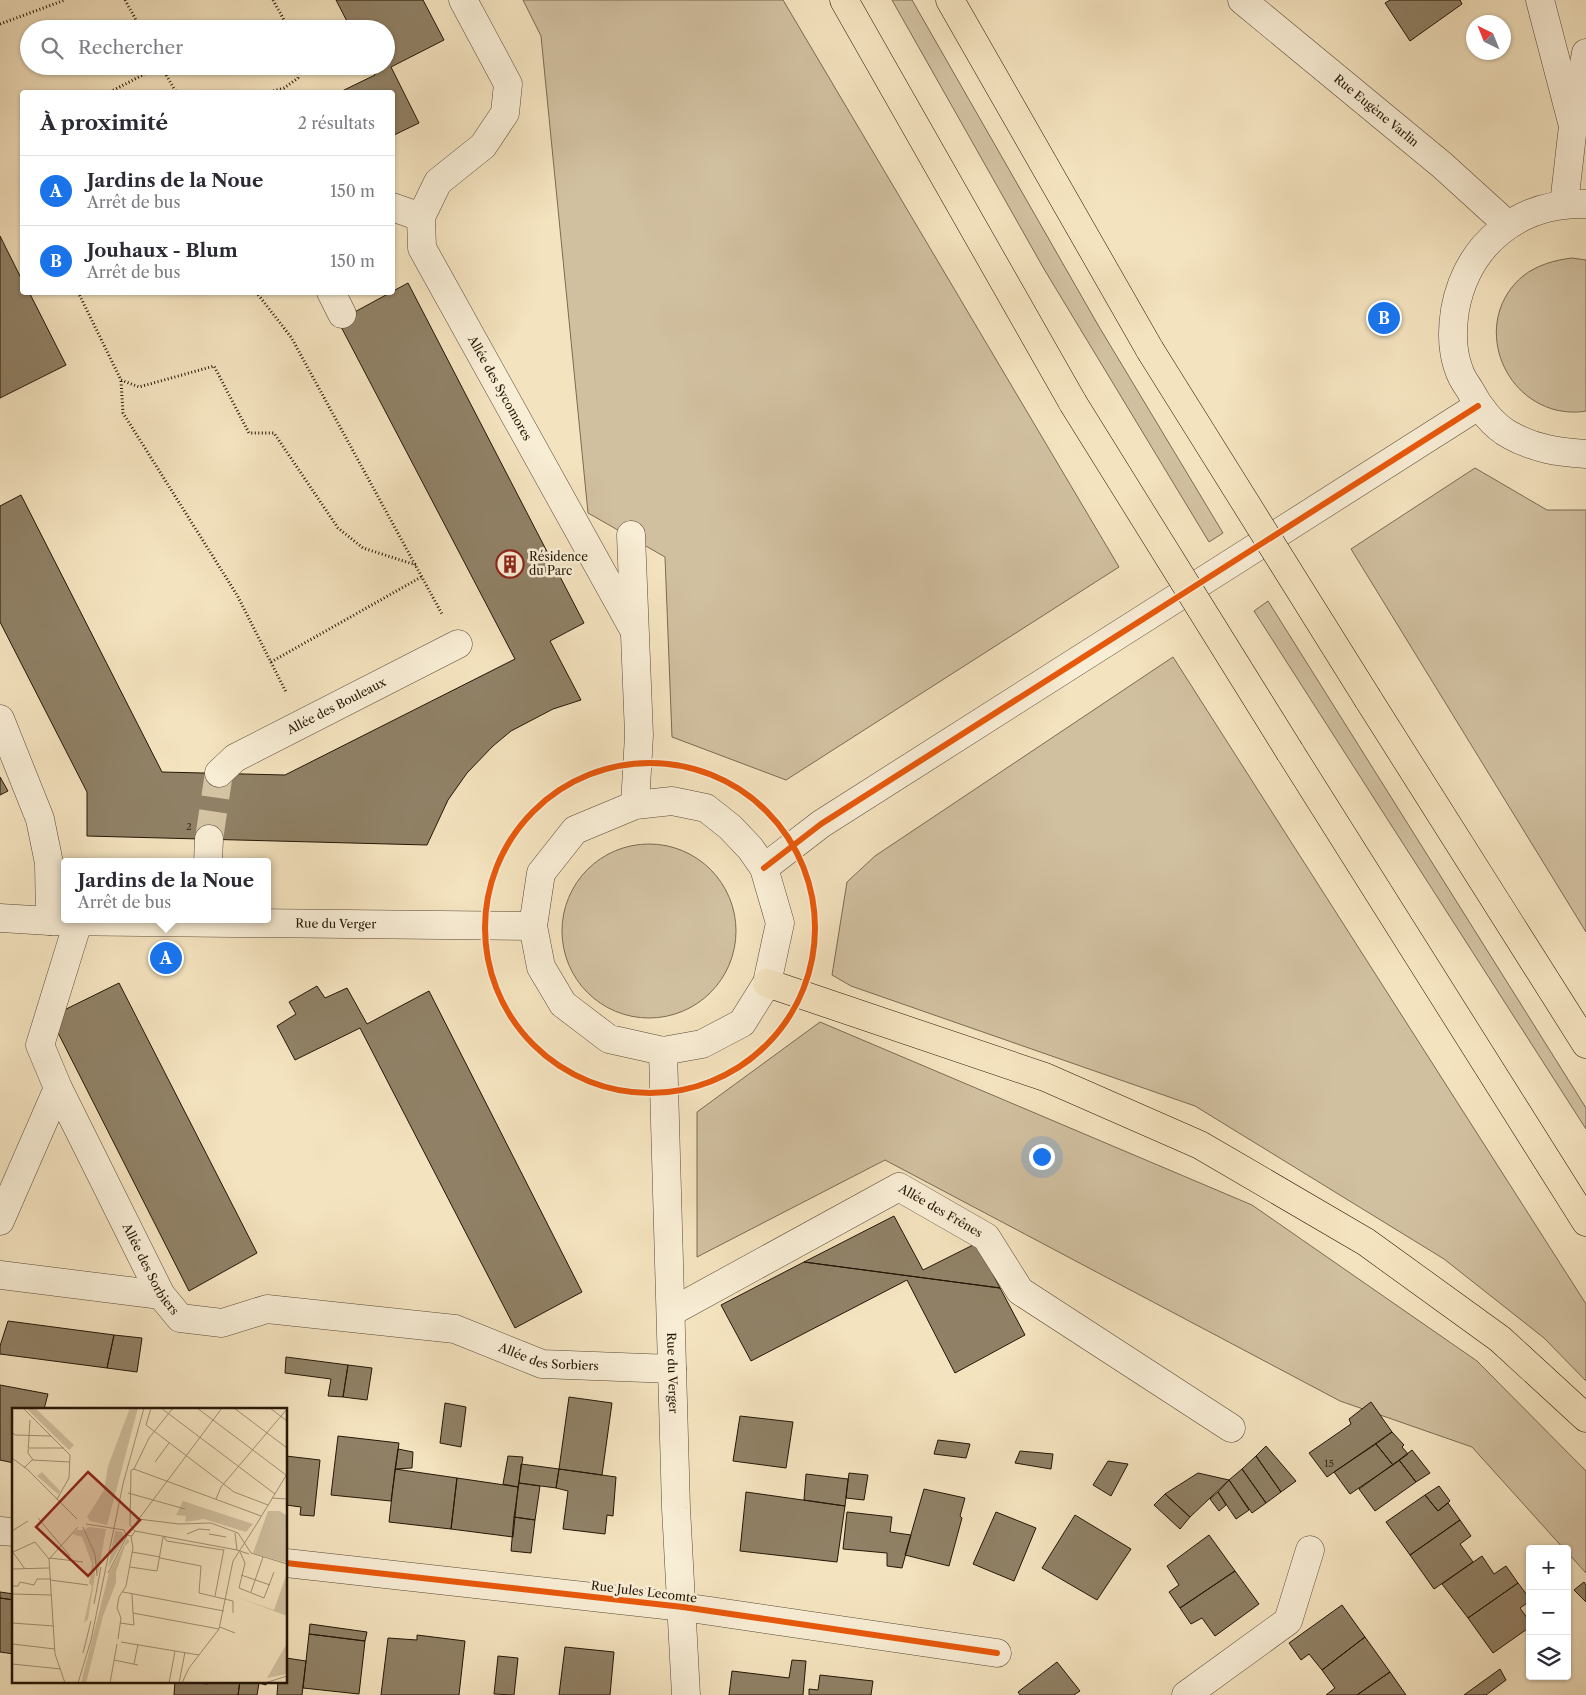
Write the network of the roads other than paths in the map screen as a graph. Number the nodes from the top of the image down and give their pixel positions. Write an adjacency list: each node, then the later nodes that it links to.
1 (463, 0): 11 (street, Allée des Sycomores)
2 (844, 0): 33 (highway, bridge)
3 (950, 0): 29 (highway, bridge)
4 (1242, 0): 12 (street, Rue Eugène Varlin)
5 (1544, 3): 8 (street)
6 (1586, 53): 8 (street)
7 (1586, 89): 8 (street)
8 (1573, 126): 9 (street)
9 (1575, 204): 12 (street)
10 (395, 208): 11 (street)
11 (421, 217): 16 (street, Allée des Sycomores)
12 (1508, 224): 13 (street)
13 (1478, 406): 14 (street); 21 (street)
14 (1586, 454)
15 (631, 535): 16 (street)
16 (634, 630): 20 (street, Allée des Sycomores)
17 (458, 644): 19 (street, Allée des Bouleaux)
18 (0, 718): 23 (street)
19 (219, 773)
20 (635, 805): 21 (street); 27 (street)
21 (764, 868): 28 (street)
22 (0, 918): 23 (street, Rue du Verger)
23 (50, 921): 24 (street, Rue du Verger)
24 (61, 921)
25 (271, 922): 27 (street, Rue du Verger)
26 (78, 923): 31 (street, Allée des Sorbiers)
27 (533, 926): 30 (street)
28 (767, 983): 30 (street); 38 (highway)
29 (1586, 1044)
30 (663, 1051): 36 (street, Rue du Verger)
31 (58, 1088): 32 (street); 35 (street, Allée des Sorbiers)
32 (0, 1221)
33 (1586, 1222)
34 (0, 1275): 35 (street)
35 (161, 1295): 37 (street, Allée des Sorbiers)
36 (670, 1312): 37 (street, Rue du Verger); 39 (street, Allée des Frênes)
37 (672, 1369): 42 (street, Rue du Verger)
38 (1586, 1418)
39 (1231, 1428)
40 (1310, 1550): 45 (street)
41 (288, 1563): 42 (street, Rue Jules Lecomte)
42 (683, 1607): 43 (street, Rue Jules Lecomte); 44 (street, Rue du Verger)
43 (997, 1653)
44 (686, 1695)
45 (1186, 1695)

